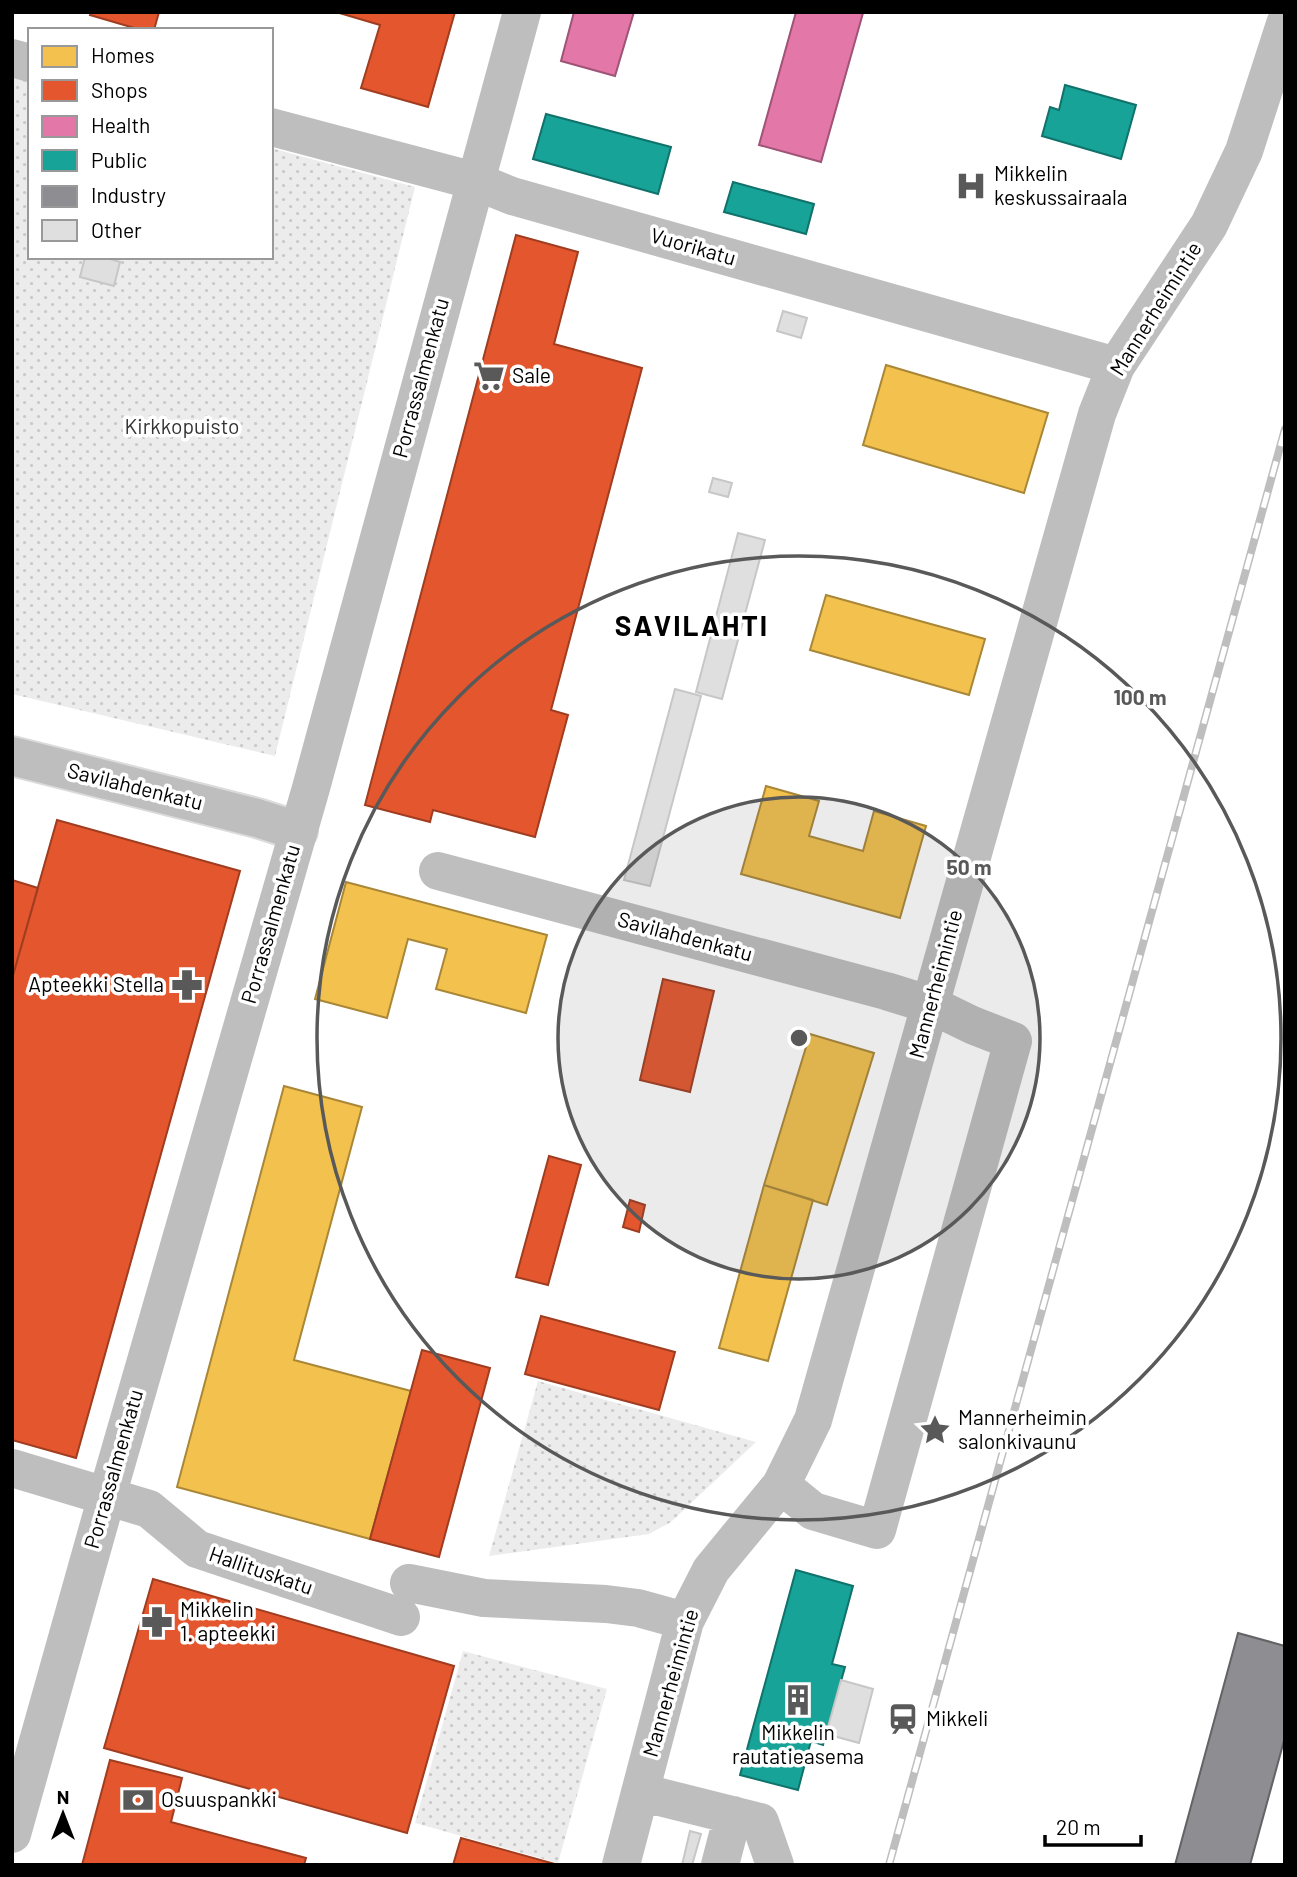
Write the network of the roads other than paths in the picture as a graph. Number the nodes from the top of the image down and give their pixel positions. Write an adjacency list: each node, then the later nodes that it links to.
1 (522, 12): 4 (street, Porrassalmenkatu)
2 (1285, 24): 5 (street, Mannerheimintie)
3 (273, 128): 4 (street, Vuorikatu)
4 (475, 181): 5 (street, Vuorikatu); 7 (street, Porrassalmenkatu)
5 (1116, 366): 9 (street, Mannerheimintie)
6 (12, 755): 7 (street, Savilahdenkatu)
7 (298, 831): 12 (street, Porrassalmenkatu)
8 (438, 872): 9 (street, Savilahdenkatu)
9 (931, 1004): 11 (street, Mannerheimintie); 11 (street, Savilahdenkatu)
10 (12, 1468): 12 (street, Hallituskatu)
11 (781, 1485): 13 (street, Mannerheimintie)
12 (107, 1496): 13 (street, Hallituskatu); 16 (street, Porrassalmenkatu)
13 (685, 1621): 14 (street, Mannerheimintie)
14 (640, 1792): 15 (street); 17 (street, Mannerheimintie)
15 (733, 1815): 18 (street); 19 (street)
16 (12, 1834)
17 (621, 1865)
18 (720, 1865)
19 (775, 1865)

